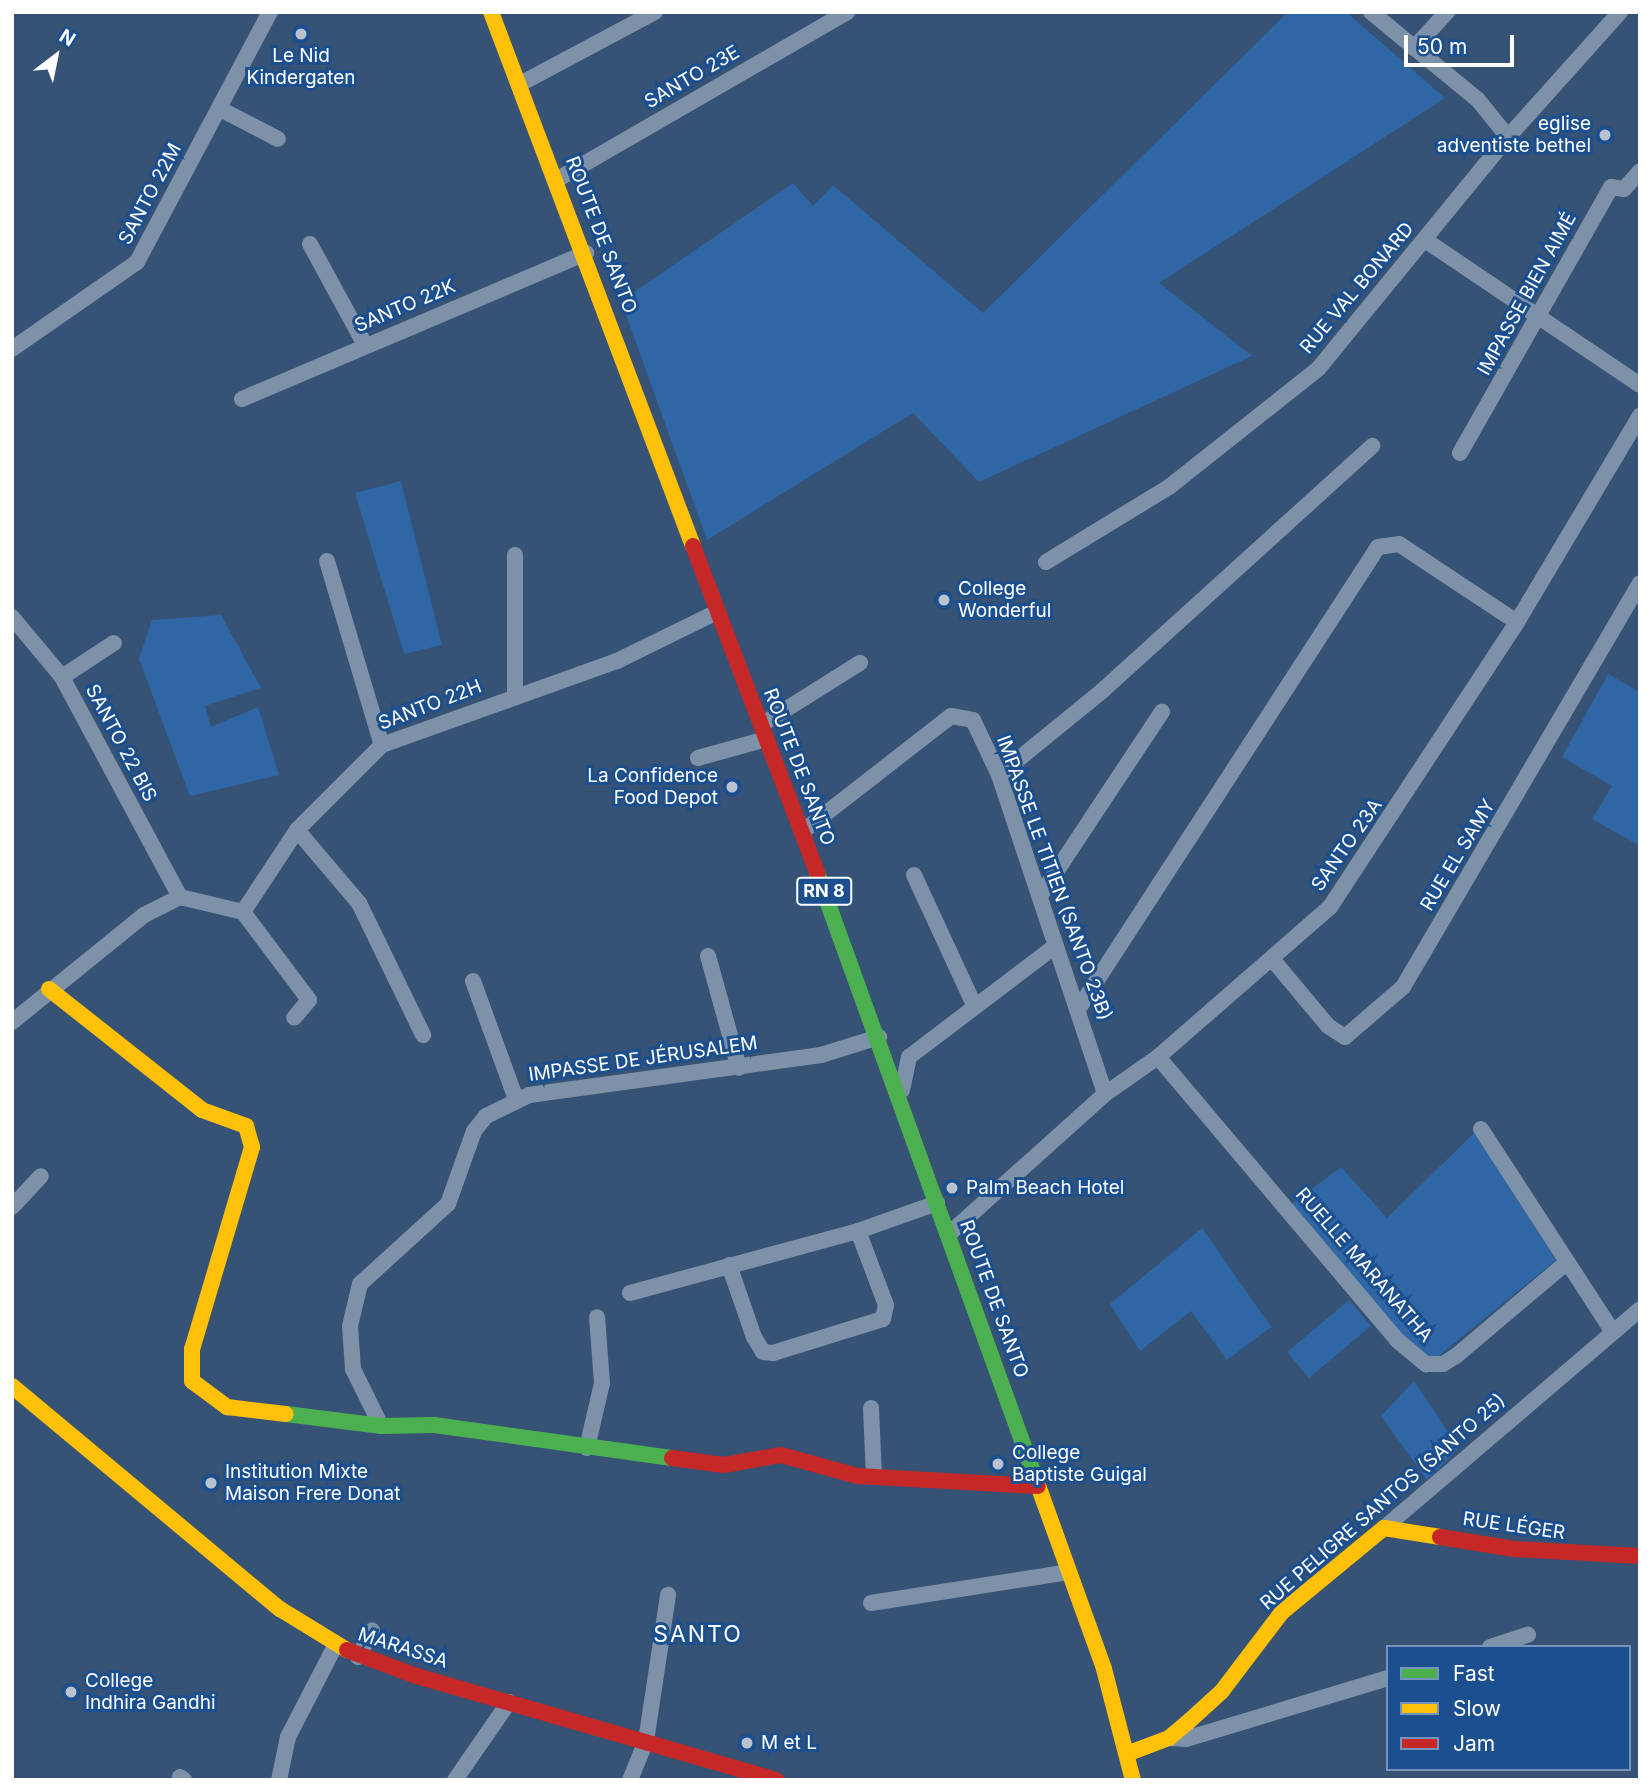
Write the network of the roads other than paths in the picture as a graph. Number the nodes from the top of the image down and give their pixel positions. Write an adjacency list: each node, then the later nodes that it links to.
1 (271, 12): 10 (street, SANTO 22M)
2 (491, 12): 9 (main road, ROUTE DE SANTO / RN 8)
3 (655, 12): 9 (street)
4 (847, 12): 14 (street, SANTO 23E)
5 (1371, 12): 8 (street)
6 (1447, 12): 8 (street)
7 (1620, 12): 11 (street, RUE VAL BONARD)
8 (1414, 48): 11 (street)
9 (520, 84): 14 (main road, ROUTE DE SANTO / RN 8)
10 (220, 109): 12 (street); 20 (street, SANTO 22M)
11 (1508, 137): 15 (street, RUE VAL BONARD)
12 (278, 139)
13 (1640, 171): 18 (street, IMPASSE BIEN AIMÉ)
14 (558, 179): 17 (main road, ROUTE DE SANTO / RN 8)
15 (1425, 240): 18 (street); 28 (street, RUE VAL BONARD)
16 (310, 244): 19 (street)
17 (586, 254): 19 (street, SANTO 22K); 30 (main road, ROUTE DE SANTO / RN 8)
18 (1538, 321): 21 (street); 25 (street, IMPASSE BIEN AIMÉ)
19 (365, 345): 22 (street, SANTO 22K)
20 (12, 349)
21 (1640, 385)
22 (242, 399)
23 (1640, 416): 32 (street, SANTO 23A)
24 (1372, 446): 41 (street)
25 (1460, 453)
26 (514, 555): 36 (street)
27 (327, 561): 39 (street)
28 (1046, 562)
29 (1640, 583): 50 (street, RUE EL SAMY)
30 (717, 612): 36 (street, SANTO 22H); 38 (main road, ROUTE DE SANTO / RN 8)
31 (12, 617): 35 (street, SANTO 22 BIS)
32 (1517, 622): 50 (street, SANTO 23A); 54 (street)
33 (114, 643): 35 (street)
34 (860, 663): 38 (street)
35 (62, 677): 46 (street, SANTO 22 BIS)
36 (515, 695): 39 (street, SANTO 22H)
37 (1162, 712): 45 (street)
38 (764, 732): 40 (street); 43 (main road, ROUTE DE SANTO / RN 8)
39 (382, 746): 42 (street, SANTO 22H)
40 (698, 758)
41 (999, 775): 43 (street, IMPASSE LE TITIEN (SANTO 23B)); 45 (street, IMPASSE LE TITIEN (SANTO 23B))
42 (297, 830): 47 (street, SANTO 22H); 57 (street)
43 (802, 832): 58 (main road, ROUTE DE SANTO / RN 8)
44 (914, 875): 53 (street)
45 (1040, 896): 48 (street, IMPASSE LE TITIEN (SANTO 23B))
46 (180, 897): 47 (street); 52 (street)
47 (243, 912): 55 (street)
48 (1055, 946): 53 (street); 54 (street, IMPASSE LE TITIEN (SANTO 23B))
49 (708, 956): 60 (street)
50 (1272, 959): 59 (street, SANTO 23A)
51 (473, 981): 62 (street)
52 (49, 989): 56 (street); 78 (main road)
53 (975, 1007): 63 (street)
54 (1079, 1008): 61 (street, IMPASSE LE TITIEN (SANTO 23B))
55 (293, 1018)
56 (12, 1022)
57 (423, 1035)
58 (879, 1037): 60 (street, IMPASSE DE JÉRUSALEM); 63 (main road, ROUTE DE SANTO / RN 8)
59 (1158, 1057): 61 (street, SANTO 23A); 70 (street, RUELLE MARANATHA)
60 (739, 1068): 62 (street, IMPASSE DE JÉRUSALEM)
61 (1105, 1094): 69 (street, SANTO 23A)
62 (516, 1099): 78 (street, IMPASSE DE JÉRUSALEM)
63 (902, 1108): 66 (main road, ROUTE DE SANTO / RN 8)
64 (1481, 1129): 70 (street)
65 (41, 1176): 67 (street)
66 (937, 1203): 68 (street); 69 (main road, ROUTE DE SANTO / RN 8)
67 (12, 1207)
68 (858, 1231): 71 (street); 71 (street)
69 (949, 1234): 81 (main road, ROUTE DE SANTO / RN 8)
70 (1566, 1263): 75 (street)
71 (730, 1265): 72 (street)
72 (630, 1293)
73 (1640, 1310): 75 (street, RUE PELIGRE SANTOS (SANTO 25))
74 (597, 1317): 79 (street)
75 (1613, 1332): 82 (street, RUE PELIGRE SANTOS (SANTO 25))
76 (15, 1394): 90 (main road, MARASSA)
77 (871, 1408): 80 (street)
78 (381, 1426): 79 (main road)
79 (587, 1448): 80 (main road)
80 (874, 1477): 81 (main road)
81 (1038, 1486): 84 (main road, ROUTE DE SANTO / RN 8)
82 (1384, 1528): 83 (main road, RUE LÉGER); 94 (main road, RUE PELIGRE SANTOS (SANTO 25))
83 (1640, 1556)
84 (1069, 1572): 86 (street); 96 (main road, ROUTE DE SANTO / RN 8)
85 (668, 1595): 95 (street)
86 (871, 1603)
87 (372, 1631): 91 (street)
88 (1528, 1635): 89 (street)
89 (1496, 1645)
90 (335, 1646): 91 (main road, MARASSA); 98 (street)
91 (358, 1657): 93 (main road, MARASSA)
92 (1386, 1679): 94 (street)
93 (509, 1702): 95 (main road, MARASSA); 99 (street)
94 (1169, 1738): 96 (main road, RUE PELIGRE SANTOS (SANTO 25))
95 (646, 1741): 100 (street); 101 (main road, MARASSA)
96 (1129, 1754): 97 (main road, ROUTE DE SANTO / RN 8)
97 (1130, 1779)
98 (279, 1780)
99 (455, 1780)
100 (630, 1780)
101 (776, 1780)

